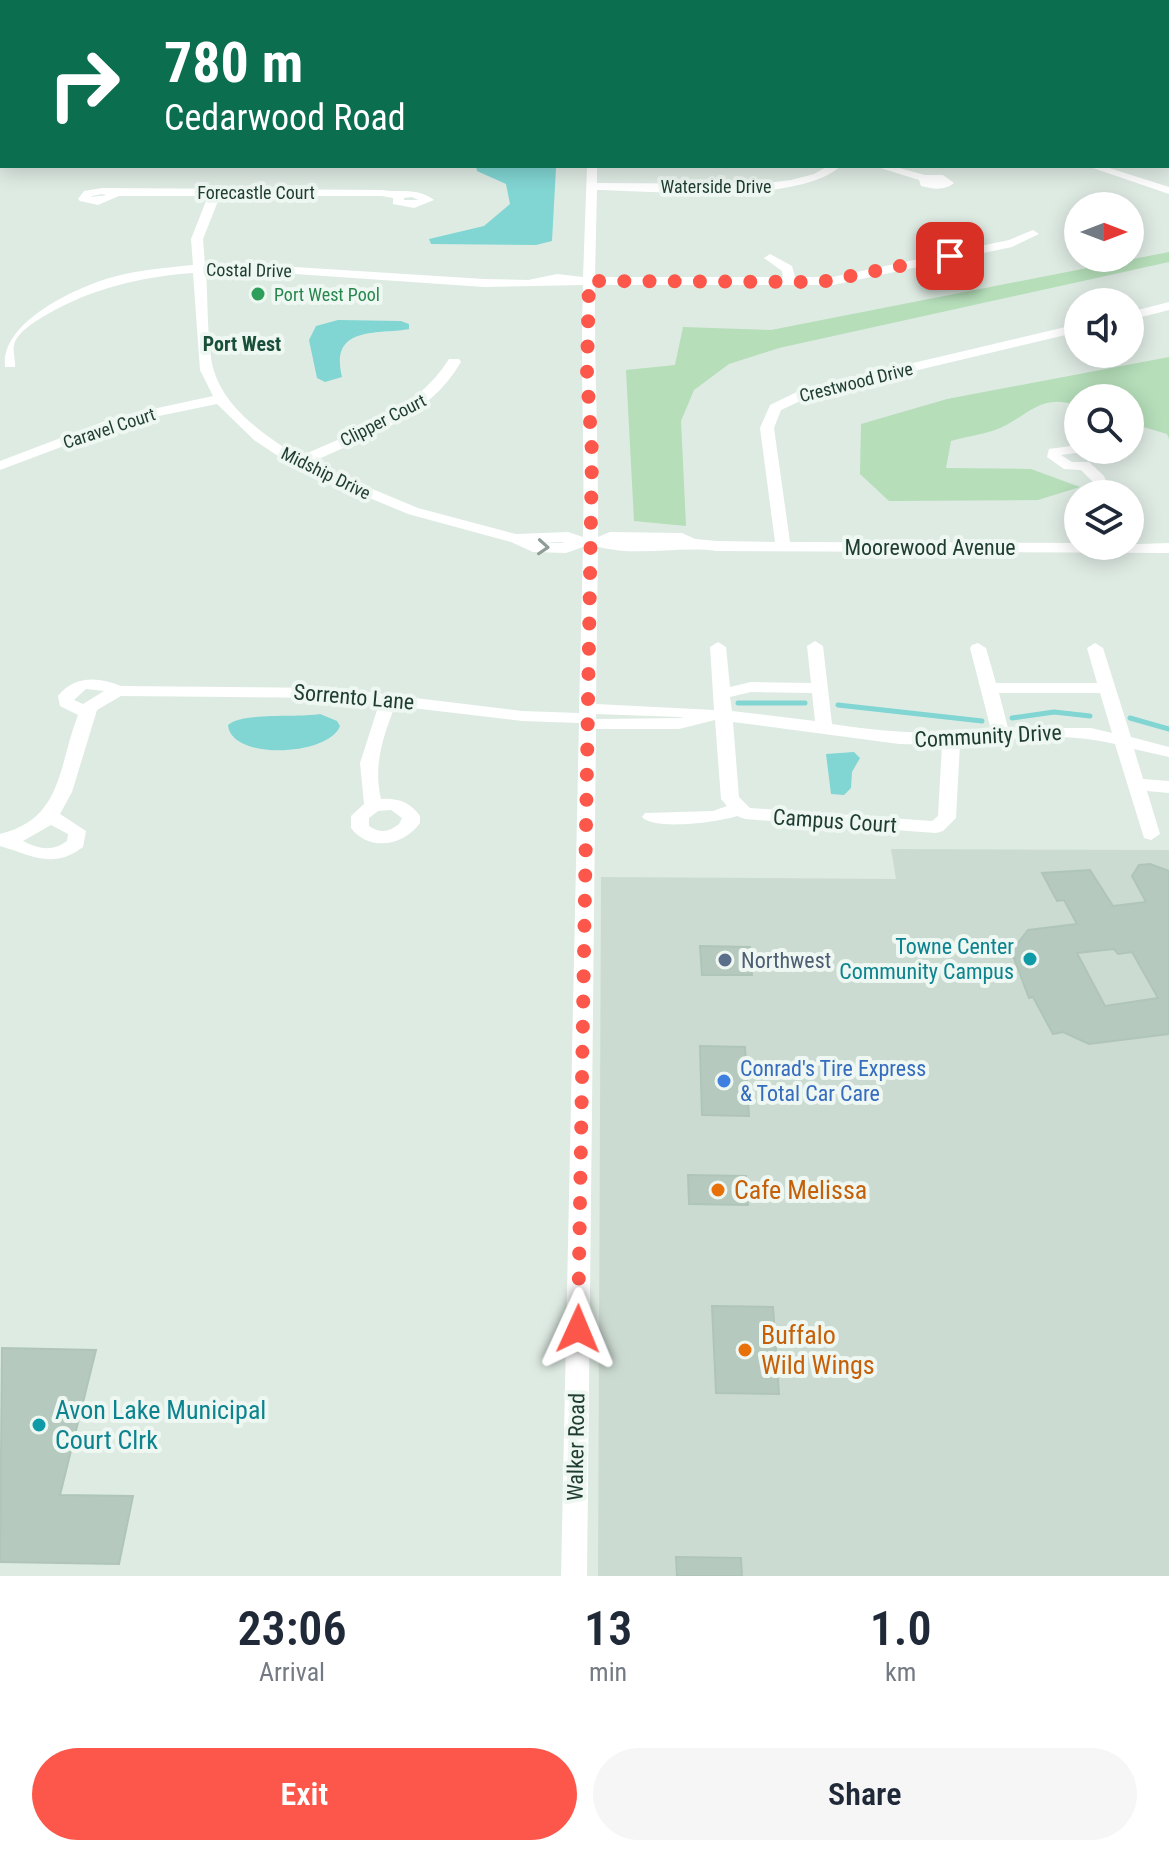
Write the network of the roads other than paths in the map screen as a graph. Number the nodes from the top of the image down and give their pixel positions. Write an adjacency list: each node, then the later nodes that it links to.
1 (592, 168): 6 (street, Walker Road)
2 (833, 168): 6 (street, Waterside Drive)
3 (887, 168): 5 (street)
4 (1098, 168): 8 (street)
5 (925, 178)
6 (592, 186): 14 (street, Walker Road)
7 (216, 191): 9 (street, Forecastle Court); 10 (street, Forecastle Court); 13 (street, Midship Drive)
8 (1169, 191)
9 (113, 193)
10 (400, 196)
11 (1033, 234): 15 (street, Costal Drive)
12 (770, 258): 15 (street)
13 (199, 269): 14 (street, Costal Drive); 20 (street, Costal Drive); 21 (street, Midship Drive)
14 (589, 281): 15 (street, Costal Drive); 24 (street, Walker Road)
15 (790, 282)
16 (1169, 306): 17 (street)
17 (1144, 312)
18 (1064, 331): 25 (street, Crestwood Drive)
19 (454, 362): 22 (street, Clipper Court)
20 (10, 364)
21 (221, 399): 22 (street, Midship Drive); 23 (street, Caravel Court)
22 (298, 463): 24 (street, Midship Drive)
23 (0, 466)
24 (589, 542): 25 (street, Moorewood Avenue); 40 (street, Walker Road)
25 (783, 546): 26 (street, Moorewood Avenue)
26 (1064, 547)
27 (1144, 547): 28 (street, Moorewood Avenue)
28 (1169, 548)
29 (815, 646): 33 (street)
30 (718, 647): 37 (street)
31 (978, 648): 34 (street)
32 (1095, 648): 35 (street)
33 (819, 688): 37 (street); 42 (street)
34 (989, 688): 35 (street); 43 (street)
35 (1107, 688): 44 (street)
36 (119, 691): 38 (street, Sorrento Lane); 39 (street); 39 (street, Sorrento Lane)
37 (721, 694): 41 (street)
38 (389, 699): 40 (street, Sorrento Lane); 49 (street)
39 (87, 713): 51 (street)
40 (587, 717): 41 (street, Community Drive); 55 (street, Walker Road)
41 (716, 717): 42 (street, Community Drive); 50 (street)
42 (824, 728): 45 (street, Community Drive)
43 (1001, 734): 44 (street, Community Drive); 45 (street, Community Drive)
44 (1123, 738): 46 (street, Community Drive); 47 (street)
45 (951, 740): 50 (street, Campus Court)
46 (1169, 752)
47 (1136, 784): 48 (street); 53 (street)
48 (1169, 787)
49 (373, 806)
50 (737, 809): 52 (street)
51 (52, 817): 54 (street); 54 (street)
52 (651, 817)
53 (1151, 834)
54 (2, 839)
55 (574, 1576)

